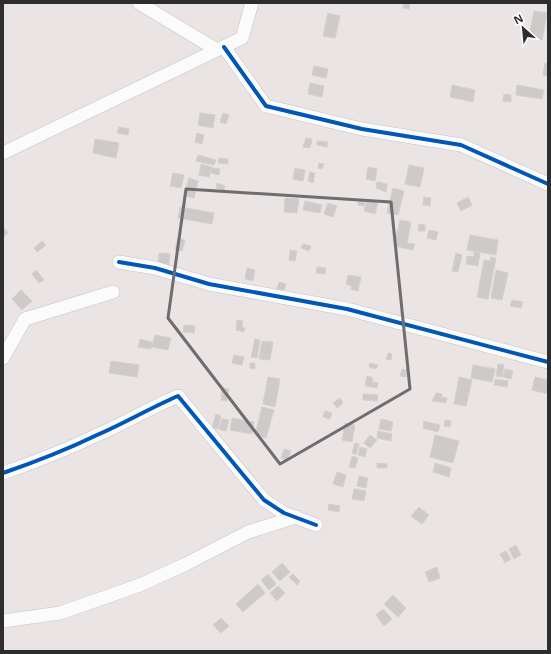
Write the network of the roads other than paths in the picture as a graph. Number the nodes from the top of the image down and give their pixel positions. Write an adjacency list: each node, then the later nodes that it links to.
1 (139, 3): 3 (street)
2 (252, 3): 3 (street)
3 (221, 48): 4 (street); 5 (street)
4 (3, 153)
5 (548, 184)
6 (119, 262): 9 (street)
7 (113, 292): 8 (street)
8 (3, 358)
9 (548, 362)
10 (3, 473): 11 (street)
11 (296, 517): 12 (street); 13 (street)
12 (316, 525)
13 (3, 621)

